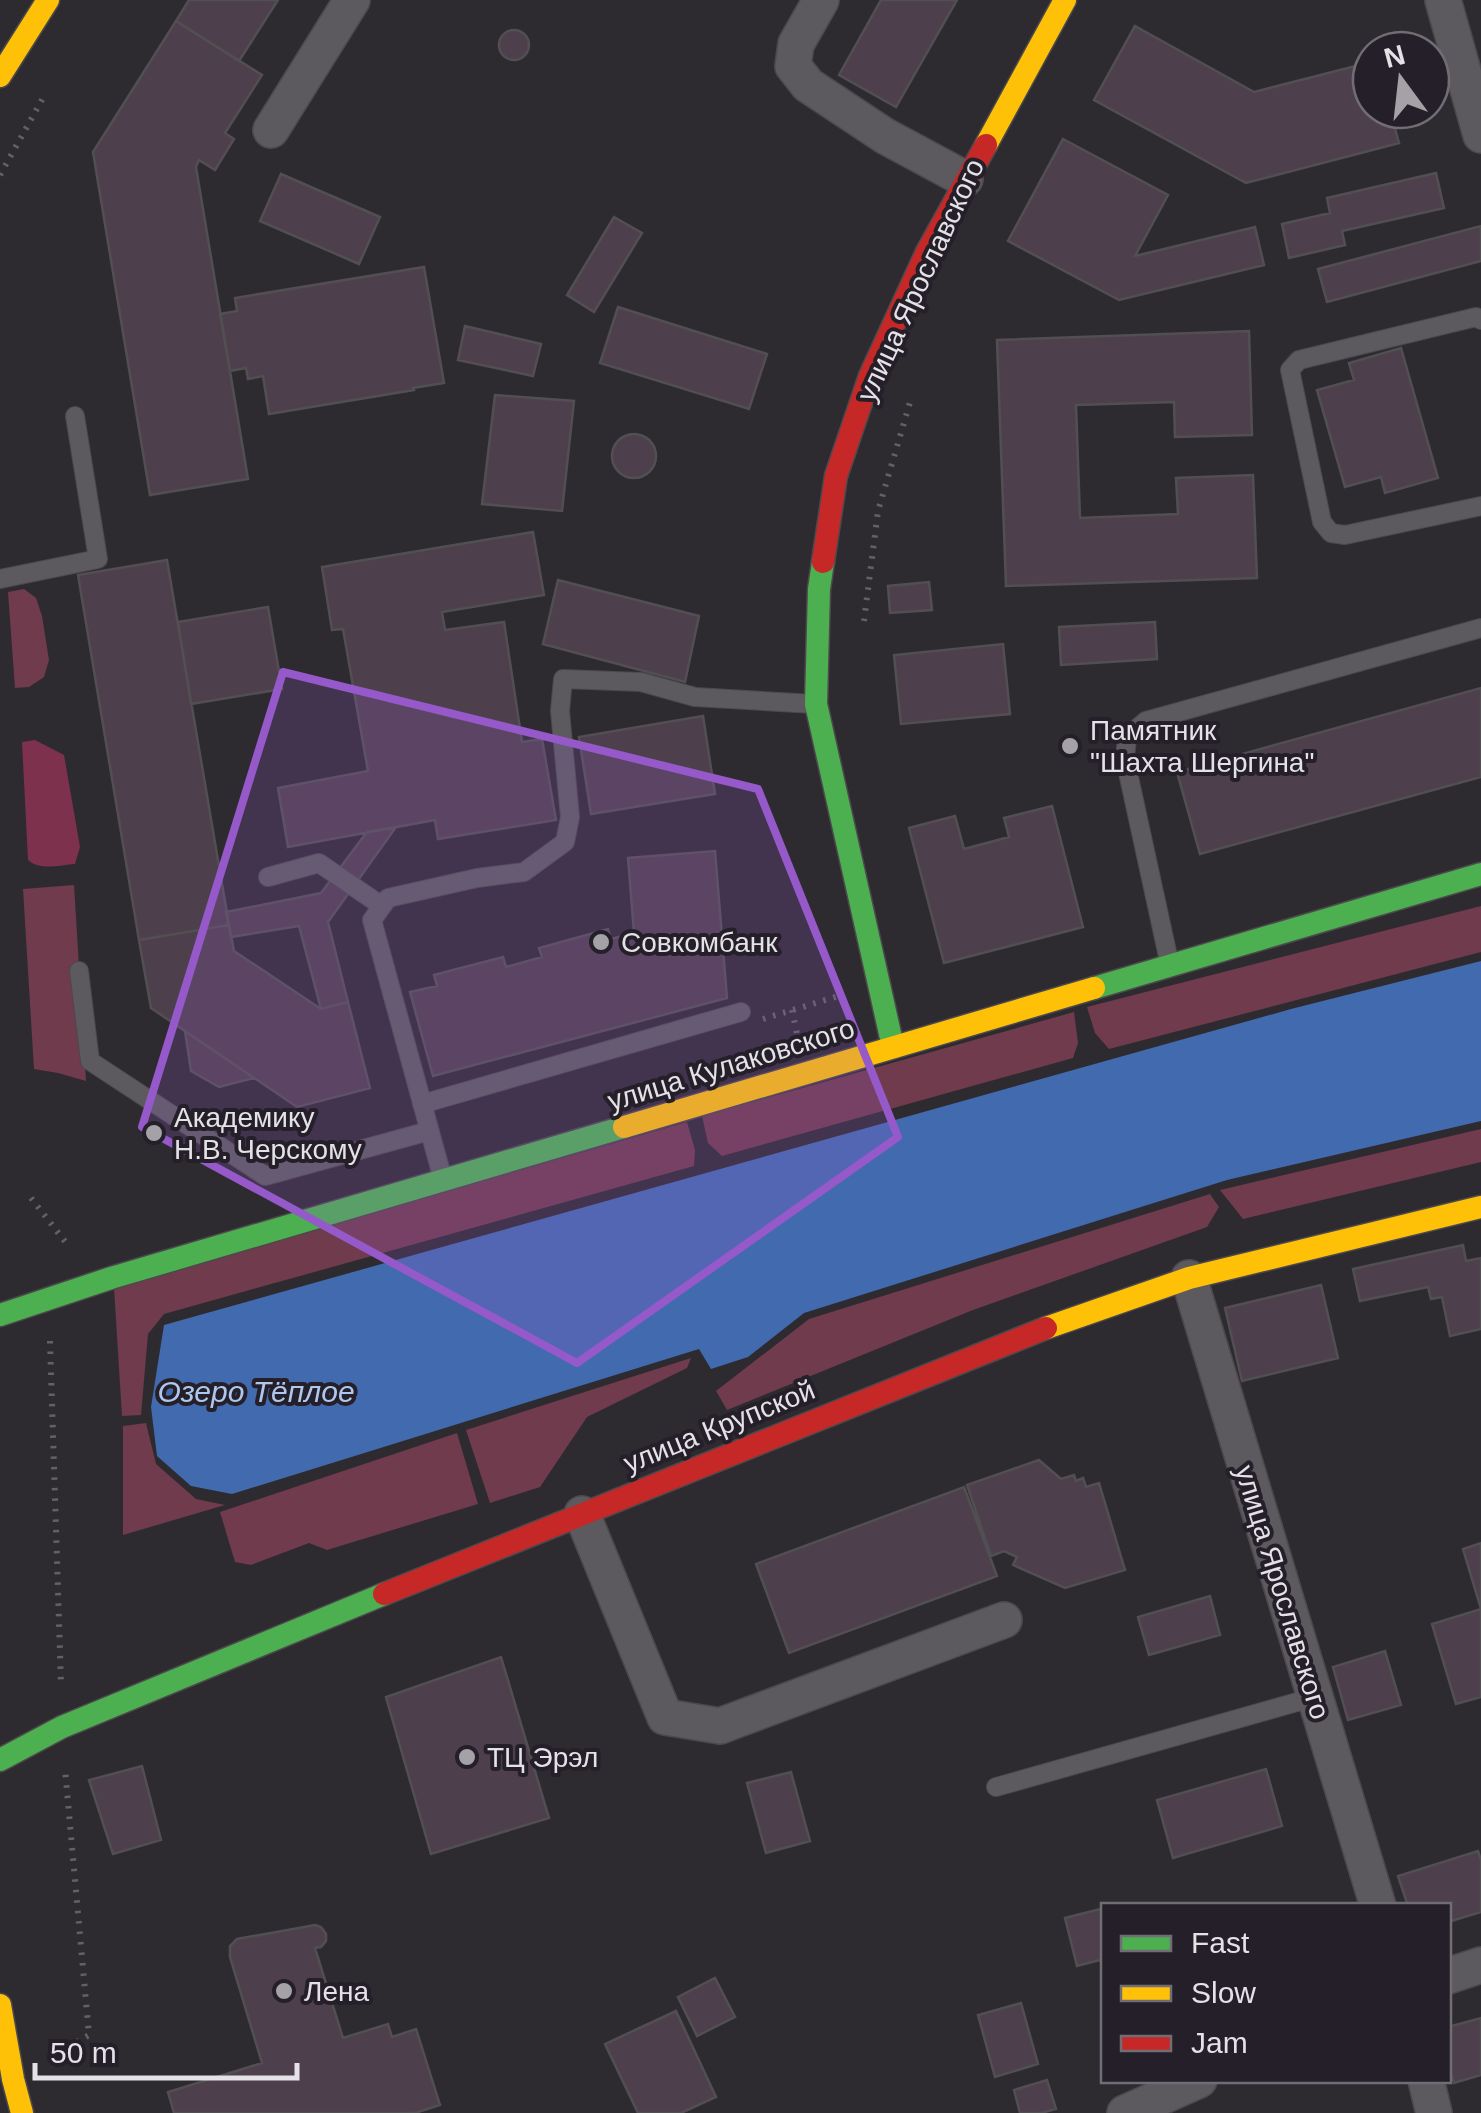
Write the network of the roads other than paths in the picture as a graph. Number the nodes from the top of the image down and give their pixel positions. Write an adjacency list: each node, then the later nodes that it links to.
1 (48, 0): 6 (street)
2 (352, 0): 7 (street)
3 (821, 0): 9 (street)
4 (1065, 0): 9 (street, улица Ярославского)
5 (1443, 0): 8 (street)
6 (0, 76)
7 (271, 130)
8 (1481, 135)
9 (966, 179): 15 (street, улица Ярославского)
10 (1481, 320): 12 (lane)
11 (75, 416): 13 (lane)
12 (1481, 506)
13 (0, 579)
14 (1481, 628): 19 (lane)
15 (816, 704): 18 (lane); 22 (street, улица Ярославского)
16 (1481, 874): 19 (street, улица Кулаковского)
17 (268, 877): 18 (lane)
18 (382, 906): 23 (lane)
19 (1170, 966): 22 (street, улица Кулаковского)
20 (79, 971): 24 (lane)
21 (740, 1012): 23 (lane)
22 (894, 1047): 25 (street, улица Кулаковского)
23 (422, 1104): 24 (lane)
24 (429, 1131): 25 (lane)
25 (443, 1181): 28 (street, улица Кулаковского)
26 (1481, 1207): 27 (street, улица Крупской)
27 (1189, 1278): 29 (street, улица Крупской); 31 (street, улица Ярославского)
28 (0, 1314)
29 (582, 1514): 30 (street); 32 (street, улица Крупской)
30 (1004, 1620)
31 (1315, 1697): 33 (lane); 34 (street, улица Ярославского)
32 (0, 1760)
33 (996, 1787)
34 (1377, 1903)
35 (1481, 1966): 36 (street)
36 (1451, 1975)
37 (0, 2005): 40 (street)
38 (1191, 2083): 41 (street)
39 (1427, 2083): 42 (street)
40 (22, 2113)
41 (1125, 2113)
42 (1434, 2113)

